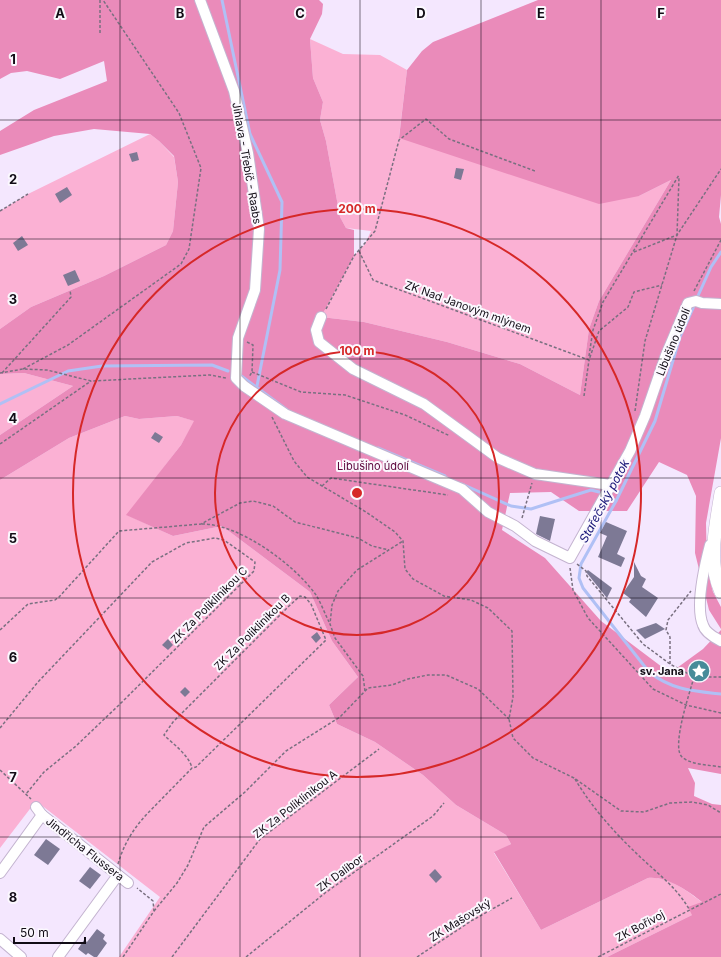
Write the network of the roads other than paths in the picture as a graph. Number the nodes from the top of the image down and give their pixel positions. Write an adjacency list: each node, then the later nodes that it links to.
1 (200, 0): 7 (street, Jihlava - Třebíč - Raabs)
2 (721, 304): 4 (street, Libušino údolí)
3 (321, 317): 4 (street)
4 (610, 485): 7 (street, Libušino údolí)
5 (721, 493): 6 (main road)
6 (716, 524): 8 (main road); 9 (street)
7 (570, 558)
8 (721, 592)
9 (721, 641)
10 (0, 873): 11 (street, Jindřicha Flussera)
11 (118, 875): 12 (street, Jindřicha Flussera); 15 (street)
12 (128, 883)
13 (0, 939): 14 (street)
14 (21, 957)
15 (58, 957)

